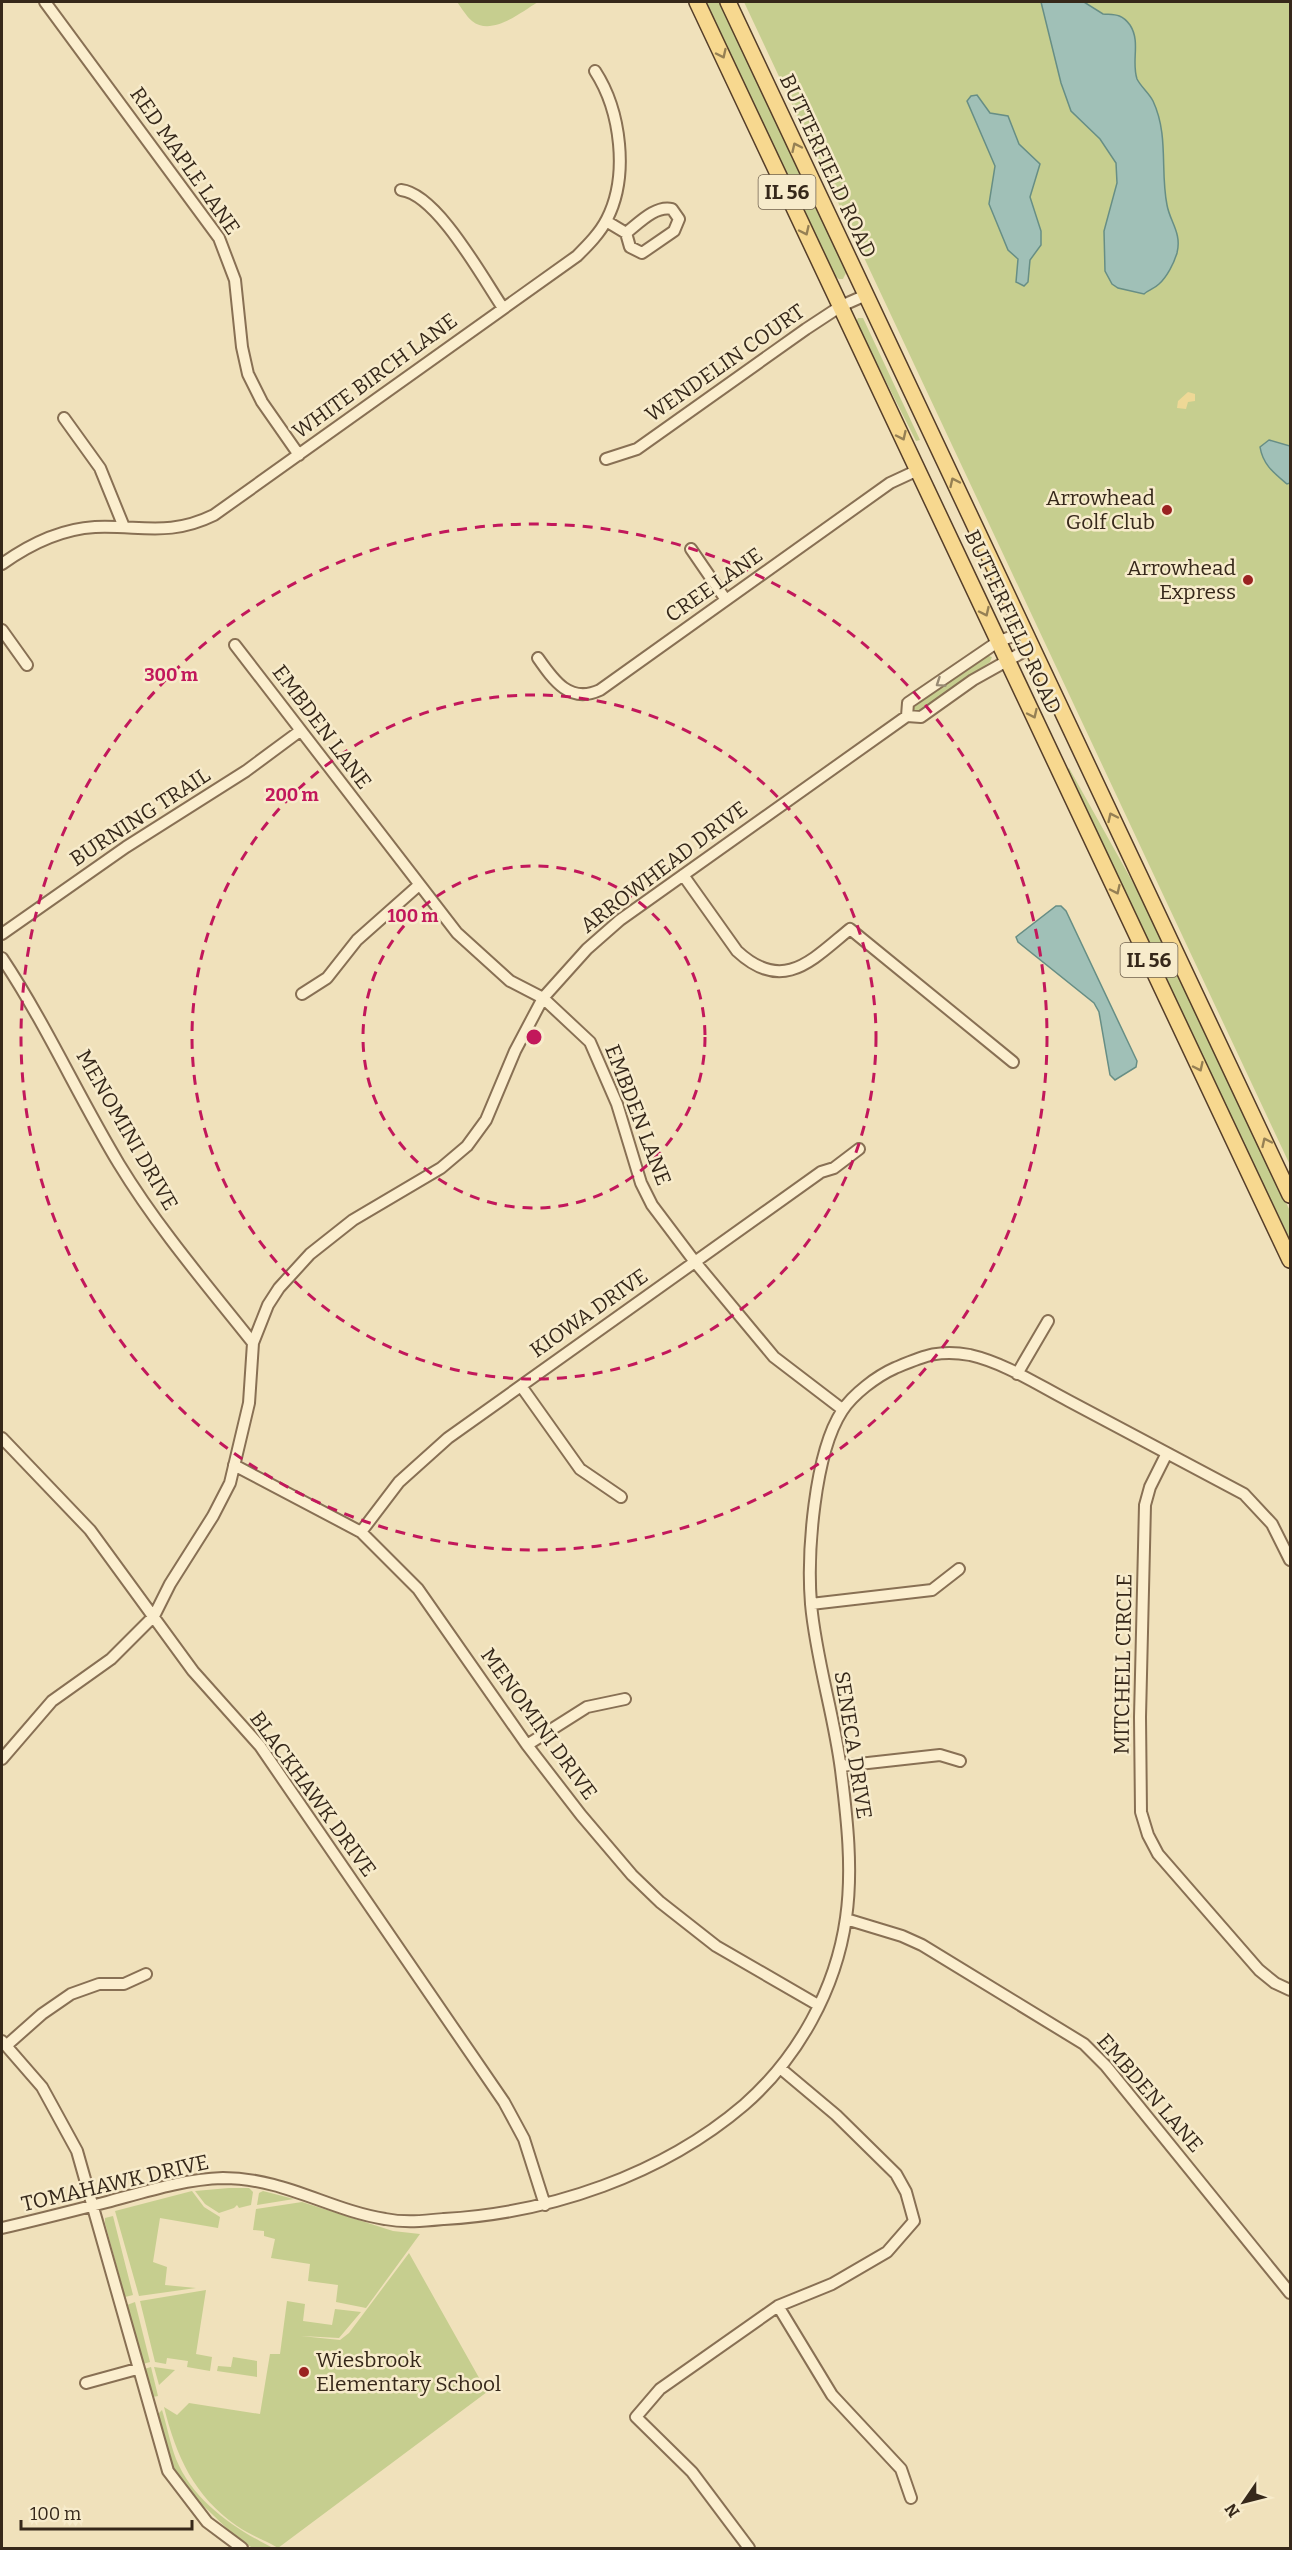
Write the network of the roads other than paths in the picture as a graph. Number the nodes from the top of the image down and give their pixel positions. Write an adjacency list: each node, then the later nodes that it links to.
1 (45, 2): 12 (street, RED MAPLE LANE)
2 (697, 2): 9 (main road, BUTTERFIELD ROAD / IL 56, one-way to 9)
3 (728, 2): 8 (main road, BUTTERFIELD ROAD / IL 56, one-way to 3)
4 (595, 71): 6 (street, WHITE BIRCH LANE)
5 (401, 190): 10 (street)
6 (606, 221): 7 (street); 10 (street, WHITE BIRCH LANE)
7 (626, 233): 7 (street)
8 (866, 295): 9 (street, WENDELIN COURT); 20 (main road, BUTTERFIELD ROAD / IL 56, one-way to 8)
9 (841, 306): 13 (street, WENDELIN COURT); 14 (main road, BUTTERFIELD ROAD / IL 56, one-way to 14)
10 (503, 308): 12 (street, WHITE BIRCH LANE)
11 (64, 418): 15 (street)
12 (299, 455): 15 (street, WHITE BIRCH LANE)
13 (606, 459)
14 (918, 470): 18 (street, CREE LANE); 21 (main road, BUTTERFIELD ROAD / IL 56, one-way to 21)
15 (124, 527): 17 (street, WHITE BIRCH LANE)
16 (691, 549): 18 (street)
17 (2, 564)
18 (726, 600): 24 (street, CREE LANE)
19 (2, 630): 26 (street)
20 (1025, 632): 21 (street, ARROWHEAD DRIVE); 23 (main road, BUTTERFIELD ROAD / IL 56)
21 (999, 640): 25 (main road, BUTTERFIELD ROAD / IL 56); 27 (street, ARROWHEAD DRIVE, one-way to 27)
22 (235, 645): 28 (street, EMBDEN LANE)
23 (1032, 647): 25 (street, ARROWHEAD DRIVE); 37 (main road, BUTTERFIELD ROAD / IL 56, one-way to 23)
24 (538, 658)
25 (1008, 661): 27 (street, ARROWHEAD DRIVE); 38 (main road, BUTTERFIELD ROAD / IL 56, one-way to 38)
26 (27, 665)
27 (907, 716): 29 (street, ARROWHEAD DRIVE)
28 (300, 731): 30 (street, EMBDEN LANE); 31 (street, BURNING TRAIL)
29 (683, 875): 34 (street, ARROWHEAD DRIVE); 35 (street)
30 (419, 885): 33 (street); 34 (street, EMBDEN LANE)
31 (2, 934)
32 (2, 958): 41 (street, MENOMINI DRIVE)
33 (302, 994)
34 (543, 998): 39 (street, EMBDEN LANE); 41 (street, ARROWHEAD DRIVE)
35 (1013, 1062)
36 (859, 1149): 39 (street, KIOWA DRIVE)
37 (1290, 1195)
38 (1290, 1260)
39 (695, 1262): 43 (street, KIOWA DRIVE); 44 (street, EMBDEN LANE)
40 (1048, 1321): 42 (street)
41 (253, 1342): 47 (street, ARROWHEAD DRIVE)
42 (1017, 1374): 44 (street, SENECA DRIVE); 46 (street, SENECA DRIVE)
43 (520, 1386): 48 (street); 49 (street, KIOWA DRIVE)
44 (842, 1409): 52 (street, SENECA DRIVE)
45 (2, 1438): 53 (street, BLACKHAWK DRIVE)
46 (1167, 1453): 50 (street); 61 (street, MITCHELL CIRCLE)
47 (234, 1465): 49 (street, MENOMINI DRIVE); 53 (street, ARROWHEAD DRIVE)
48 (621, 1497)
49 (361, 1532): 55 (street, MENOMINI DRIVE)
50 (1290, 1556)
51 (959, 1569): 52 (street)
52 (811, 1604): 58 (street, SENECA DRIVE)
53 (154, 1616): 56 (street, ARROWHEAD DRIVE); 65 (street, BLACKHAWK DRIVE)
54 (625, 1699): 55 (street)
55 (527, 1745): 62 (street, MENOMINI DRIVE)
56 (2, 1759)
57 (960, 1761): 58 (street)
58 (841, 1766): 59 (street, SENECA DRIVE)
59 (846, 1919): 62 (street, SENECA DRIVE); 69 (street, EMBDEN LANE)
60 (146, 1974): 63 (street)
61 (1290, 1990)
62 (818, 2005): 64 (street, SENECA DRIVE)
63 (4, 2043): 66 (street)
64 (780, 2068): 65 (street, SENECA DRIVE); 70 (street)
65 (545, 2205): 67 (street, SENECA DRIVE)
66 (92, 2206): 67 (street, TOMAHAWK DRIVE); 68 (street, TOMAHAWK DRIVE); 71 (street)
67 (411, 2222)
68 (2, 2228)
69 (1290, 2292)
70 (778, 2306): 73 (street); 75 (street)
71 (137, 2369): 72 (street); 74 (street)
72 (86, 2383)
73 (911, 2498)
74 (242, 2548)
75 (748, 2548)

